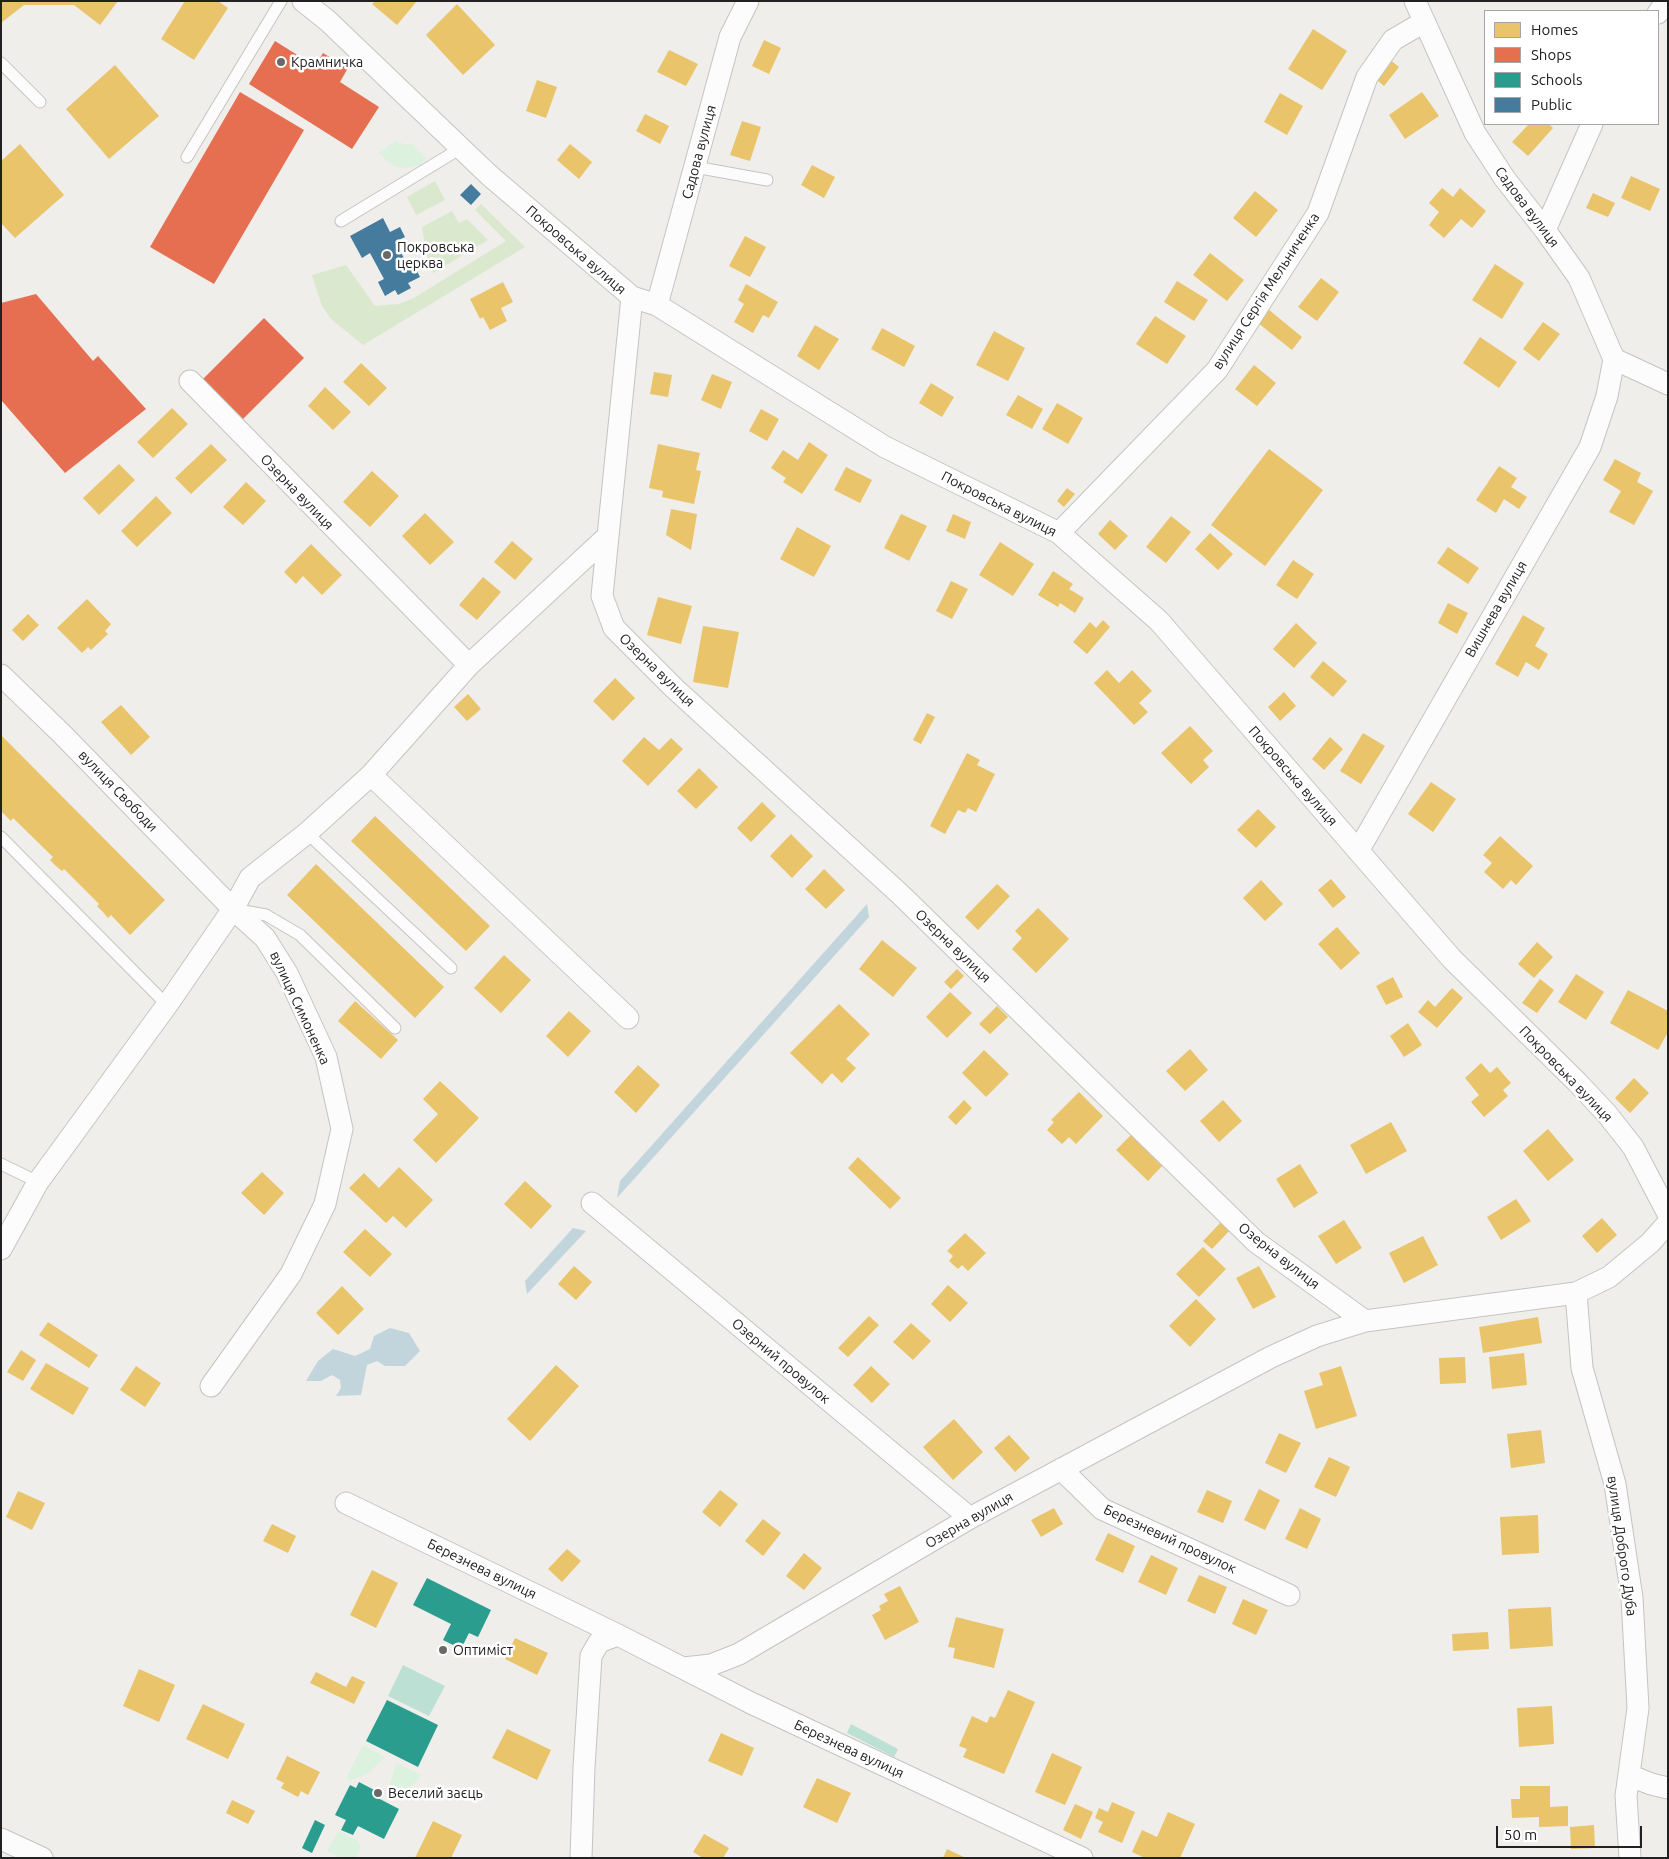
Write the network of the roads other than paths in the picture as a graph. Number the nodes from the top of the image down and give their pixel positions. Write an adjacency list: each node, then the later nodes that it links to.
1 (281, 1): 12 (lane)
2 (303, 1): 11 (street, Покровська вулиця)
3 (748, 1): 13 (street, Садова вулиця)
4 (1414, 1): 7 (street, Садова вулиця)
5 (1667, 1): 6 (street)
6 (1659, 12)
7 (1424, 22): 16 (street, Садова вулиця); 22 (street, вулиця Сергія Мельниченка)
8 (1, 63): 9 (lane)
9 (40, 102)
10 (1592, 125): 16 (street)
11 (461, 148): 15 (lane); 17 (street, Покровська вулиця)
12 (187, 157)
13 (695, 167): 14 (lane); 18 (street, Садова вулиця)
14 (766, 180)
15 (340, 221)
16 (1545, 230): 19 (street, Садова вулиця)
17 (632, 297): 18 (street, Покровська вулиця); 23 (street, Озерна вулиця)
18 (657, 305): 22 (street, Покровська вулиця)
19 (1614, 359): 21 (street); 29 (street, Вишнева вулиця)
20 (190, 381): 24 (street, Озерна вулиця)
21 (1668, 384)
22 (1059, 533): 29 (street, Покровська вулиця)
23 (607, 538): 24 (street); 42 (street, Озерна вулиця)
24 (469, 665): 26 (street)
25 (1, 675): 30 (street, вулиця Свободи)
26 (371, 775): 27 (street); 33 (street)
27 (307, 833): 30 (street); 31 (lane)
28 (1, 837): 32 (lane)
29 (1358, 851): 38 (street, Покровська вулиця)
30 (233, 909): 32 (street); 34 (lane); 43 (street, вулиця Симоненка)
31 (451, 968)
32 (166, 1005): 36 (street)
33 (628, 1018)
34 (395, 1028)
35 (1, 1164): 36 (lane)
36 (38, 1182): 40 (street)
37 (592, 1203): 46 (street, Озерний провулок)
38 (1668, 1214)
39 (1668, 1223): 41 (street)
40 (1, 1249)
41 (1576, 1293): 42 (street, Озерна вулиця); 50 (street, вулиця Доброго Дуба)
42 (1365, 1321): 44 (street, Озерна вулиця)
43 (211, 1386)
44 (1061, 1469): 46 (street, Озерна вулиця); 47 (street, Березневий провулок)
45 (346, 1503): 48 (street, Березнева вулиця)
46 (970, 1518): 49 (street, Озерна вулиця)
47 (1289, 1595)
48 (618, 1634): 49 (street, Березнева вулиця); 54 (street)
49 (684, 1668): 55 (street, Березнева вулиця)
50 (1629, 1775): 51 (street); 56 (street, вулиця Доброго Дуба)
51 (1668, 1788)
52 (1, 1839): 53 (street)
53 (42, 1858)
54 (581, 1858)
55 (1082, 1858)
56 (1630, 1858)

